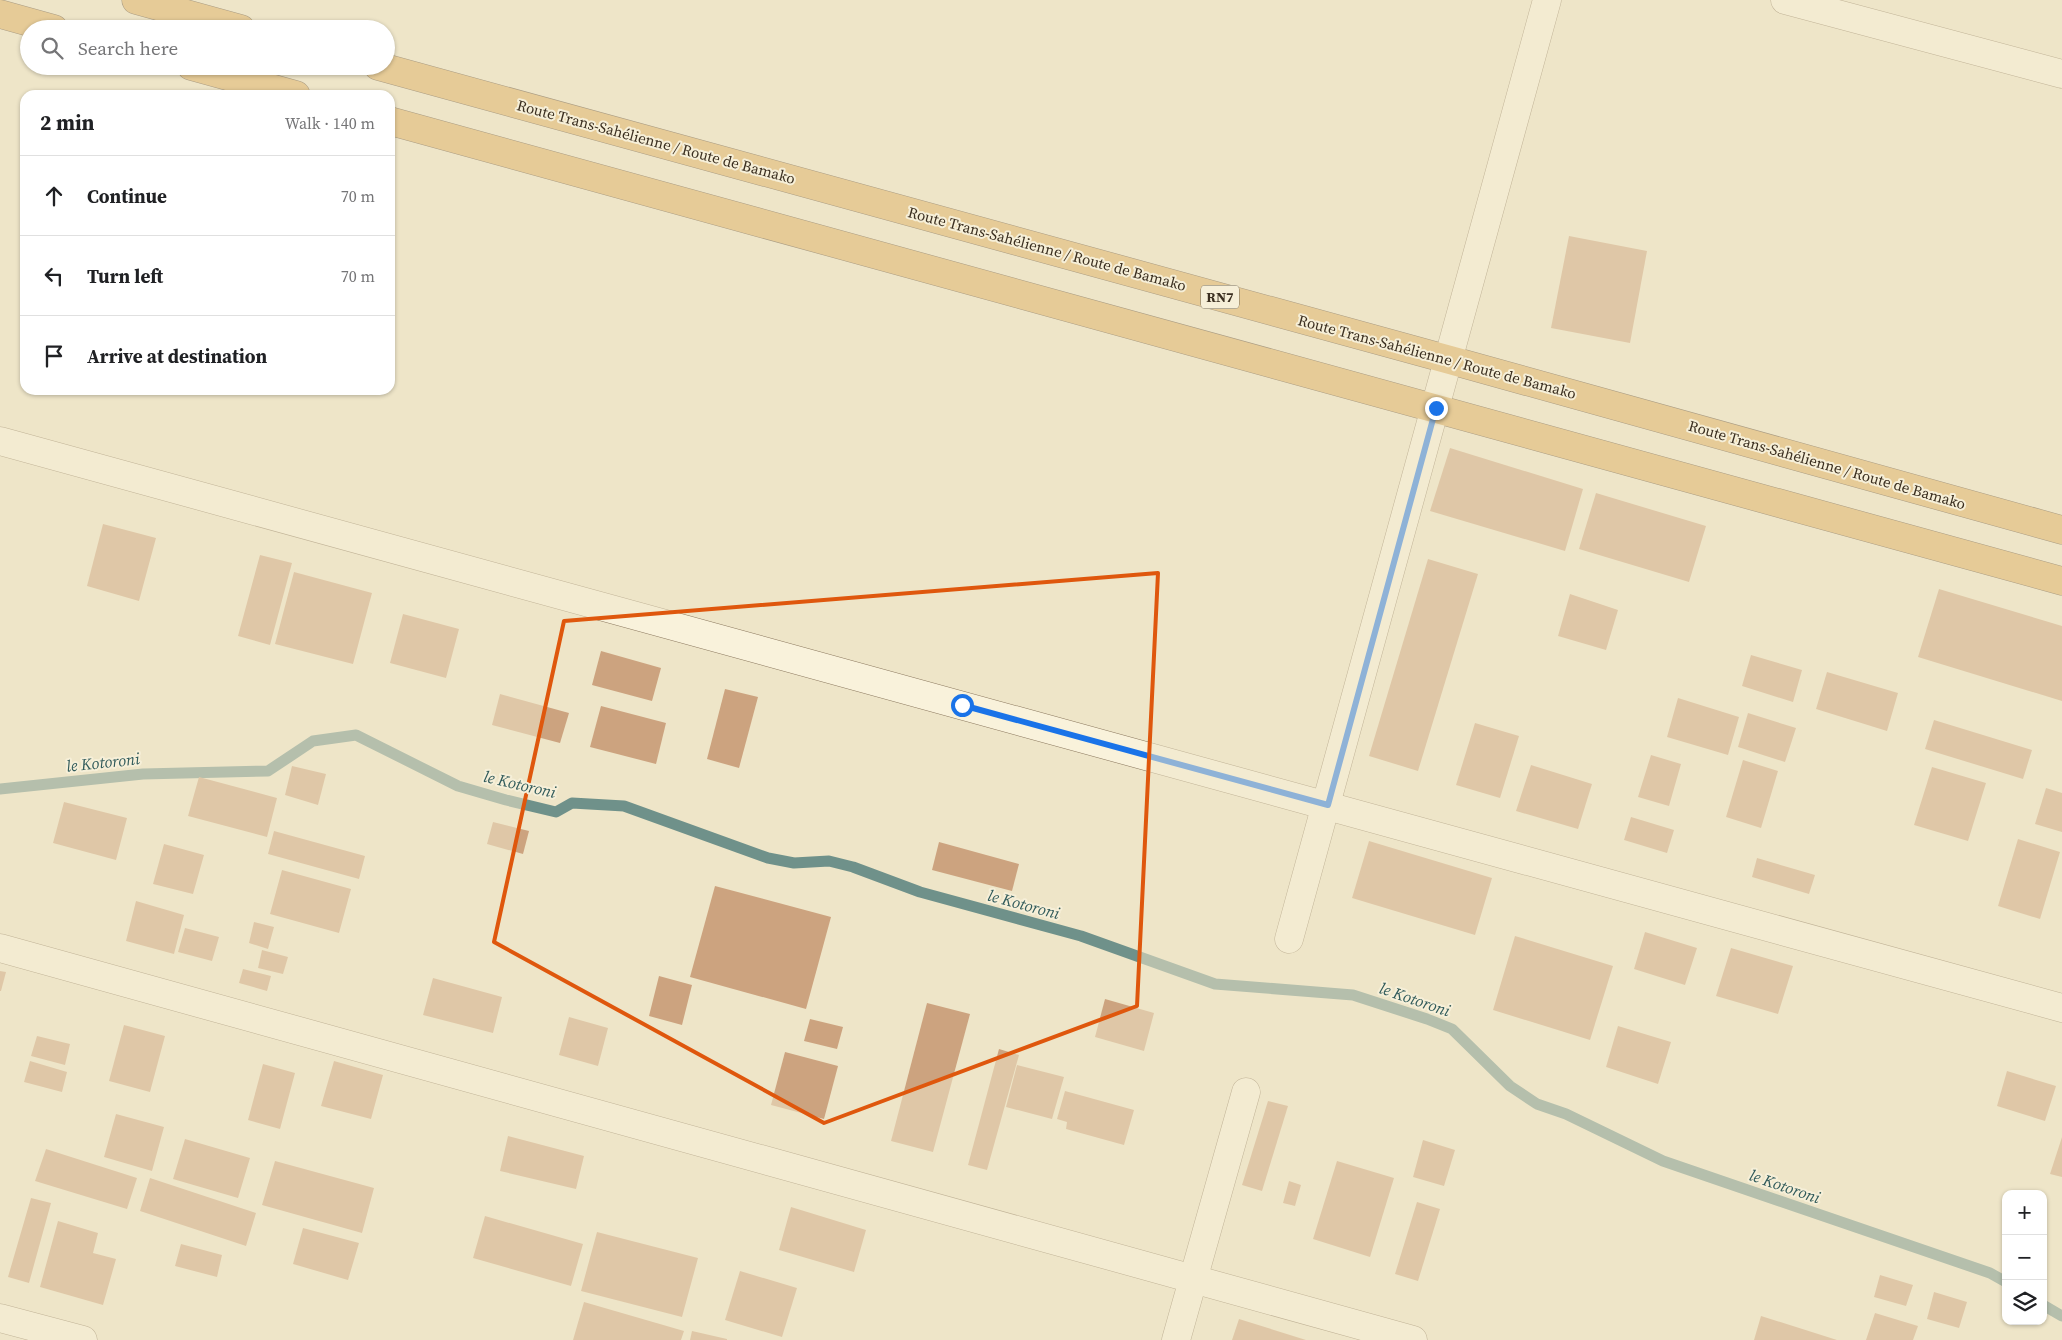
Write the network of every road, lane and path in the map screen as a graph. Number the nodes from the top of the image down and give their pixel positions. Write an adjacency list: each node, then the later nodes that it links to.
1 (136, 0): 6 (highway)
2 (1547, 0): 12 (street)
3 (1785, 0): 8 (street)
4 (0, 14): 5 (highway)
5 (22, 20)
6 (208, 20)
7 (395, 71): 12 (highway, Route Trans-Sahélienne / Route de Bamako / RN7)
8 (2062, 74)
9 (224, 75): 10 (highway)
10 (278, 90)
11 (395, 122): 13 (highway)
12 (1450, 360): 13 (street); 15 (highway, Route Trans-Sahélienne / Route de Bamako / RN7)
13 (1436, 408): 16 (highway); 17 (street)
14 (0, 441): 17 (street)
15 (2062, 530)
16 (2062, 581)
17 (1328, 805): 18 (street); 20 (street)
18 (1289, 939)
19 (0, 948): 22 (street)
20 (2062, 1008)
21 (1246, 1092): 22 (street)
22 (1192, 1280): 25 (street); 26 (street)
23 (0, 1318): 24 (street)
24 (83, 1340)
25 (1176, 1340)
26 (1413, 1340)

